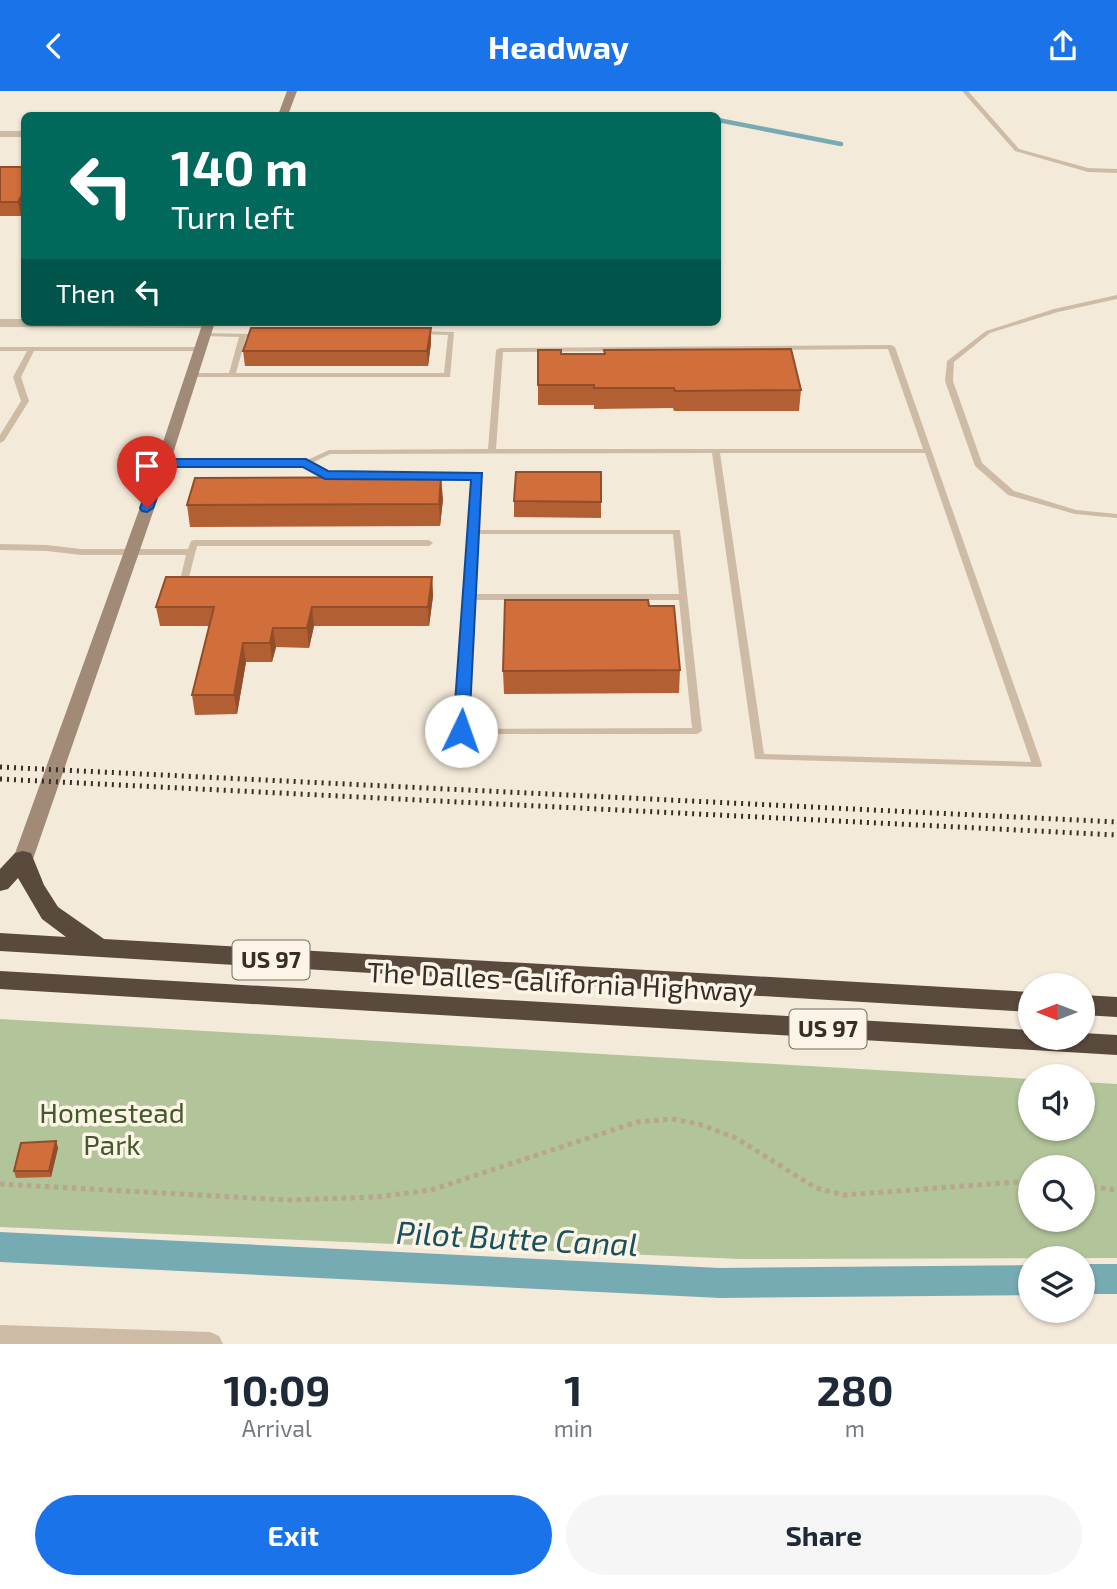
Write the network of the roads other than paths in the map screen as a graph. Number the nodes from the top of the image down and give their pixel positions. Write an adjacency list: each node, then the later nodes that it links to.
1 (292, 91): 3 (street)
2 (965, 91): 6 (lane)
3 (284, 112)
4 (0, 134): 5 (street)
5 (21, 134)
6 (1117, 171)
7 (1117, 297): 25 (lane)
8 (0, 323): 9 (street)
9 (21, 324)
10 (68, 326): 11 (street)
11 (205, 332): 14 (lane); 16 (lane); 17 (street)
12 (410, 333): 18 (lane)
13 (271, 334): 14 (lane)
14 (243, 335): 18 (lane)
15 (0, 349): 16 (lane)
16 (32, 349): 19 (lane)
17 (192, 375): 18 (lane); 23 (street)
18 (232, 375)
19 (0, 441)
20 (492, 451): 21 (lane); 22 (lane); 24 (lane)
21 (716, 451): 22 (lane); 22 (lane)
22 (928, 451)
23 (163, 463): 24 (lane); 29 (street)
24 (306, 463): 26 (lane)
25 (1117, 516)
26 (474, 532): 32 (lane); 33 (lane)
27 (429, 543): 30 (lane)
28 (0, 547): 29 (lane)
29 (130, 552): 30 (lane); 34 (street)
30 (191, 552): 31 (lane)
31 (198, 580)
32 (468, 597): 33 (lane); 33 (lane)
33 (684, 597)
34 (23, 859): 35 (highway); 37 (highway)
35 (0, 883)
36 (0, 942): 37 (highway, The Dalles-California Highway / US 97)
37 (101, 949): 39 (highway, The Dalles-California Highway / US 97)
38 (0, 980): 42 (highway, The Dalles-California Highway / US 97)
39 (1018, 1001)
40 (1096, 1006): 41 (highway)
41 (1117, 1007)
42 (1117, 1045)
43 (0, 1336): 44 (street)
44 (53, 1341): 45 (street)
45 (210, 1344)

